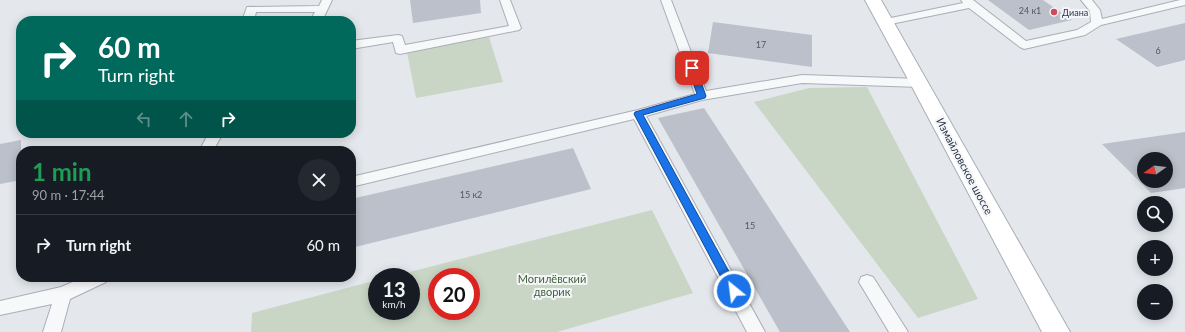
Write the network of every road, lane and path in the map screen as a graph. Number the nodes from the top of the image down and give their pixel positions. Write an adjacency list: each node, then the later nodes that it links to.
1 (505, 0): 12 (lane)
2 (666, 0): 14 (lane)
3 (873, 0): 10 (main road, Измайловское шоссе)
4 (1086, 0): 11 (lane)
5 (969, 2): 10 (lane); 11 (lane)
6 (1185, 2): 11 (lane)
7 (325, 4): 8 (lane); 9 (lane)
8 (249, 16)
9 (319, 16)
10 (886, 22): 13 (main road, Измайловское шоссе)
11 (1097, 23)
12 (356, 44)
13 (920, 83): 14 (lane); 24 (main road, Измайловское шоссе)
14 (702, 96): 15 (lane)
15 (638, 114): 16 (lane); 22 (lane)
16 (356, 181)
17 (89, 282): 19 (lane)
18 (867, 282): 23 (lane)
19 (63, 294): 20 (lane); 21 (lane)
20 (0, 308)
21 (52, 332)
22 (756, 332)
23 (899, 332)
24 (1056, 332)

